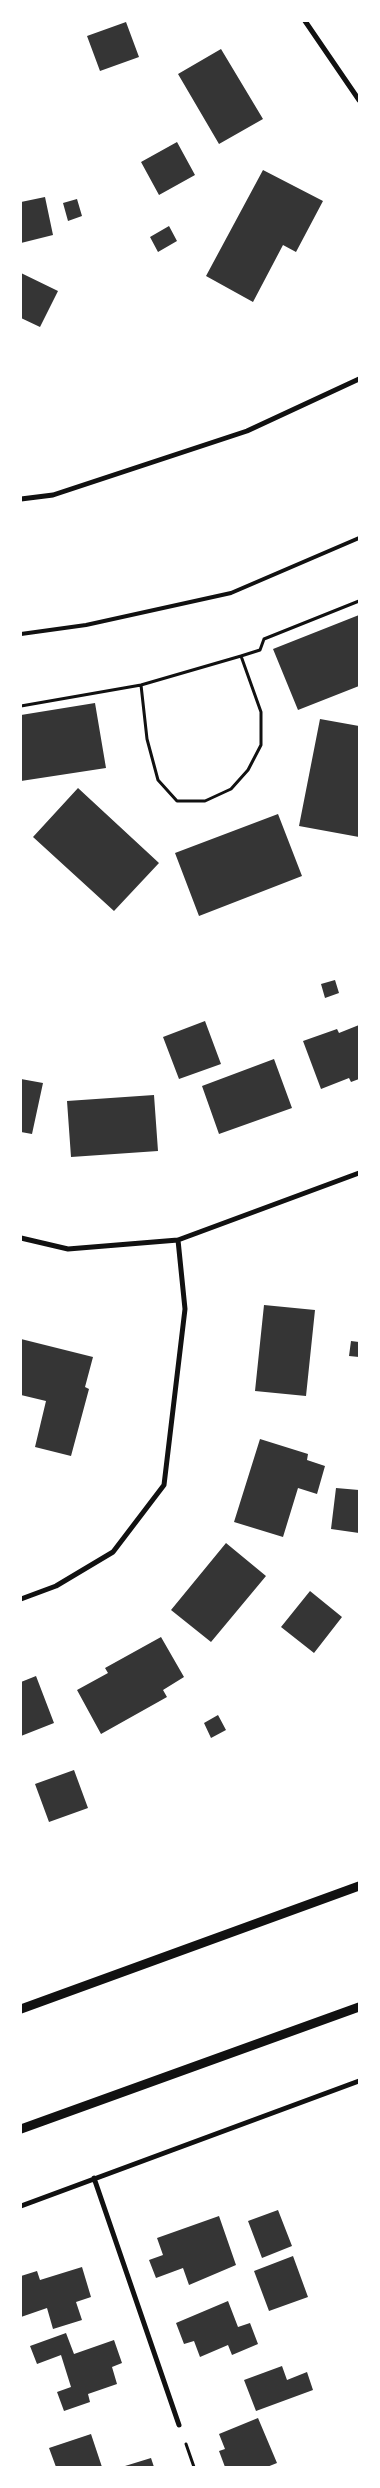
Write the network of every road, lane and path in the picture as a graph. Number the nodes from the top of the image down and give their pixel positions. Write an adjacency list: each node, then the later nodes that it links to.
1 (305, 21): 2 (street)
2 (359, 100)
3 (359, 379): 4 (street)
4 (21, 498)
5 (359, 538): 7 (lane)
6 (359, 601): 8 (path)
7 (21, 634)
8 (241, 656): 9 (path); 9 (path)
9 (141, 685): 10 (path)
10 (21, 706)
11 (359, 1173): 13 (street)
12 (21, 1238): 13 (street)
13 (178, 1240): 14 (street)
14 (21, 1599)
15 (359, 1886): 17 (street)
16 (359, 2007): 19 (street)
17 (21, 2009)
18 (359, 2081): 20 (street)
19 (21, 2129)
20 (94, 2178): 21 (street); 22 (street)
21 (21, 2206)
22 (179, 2425)

